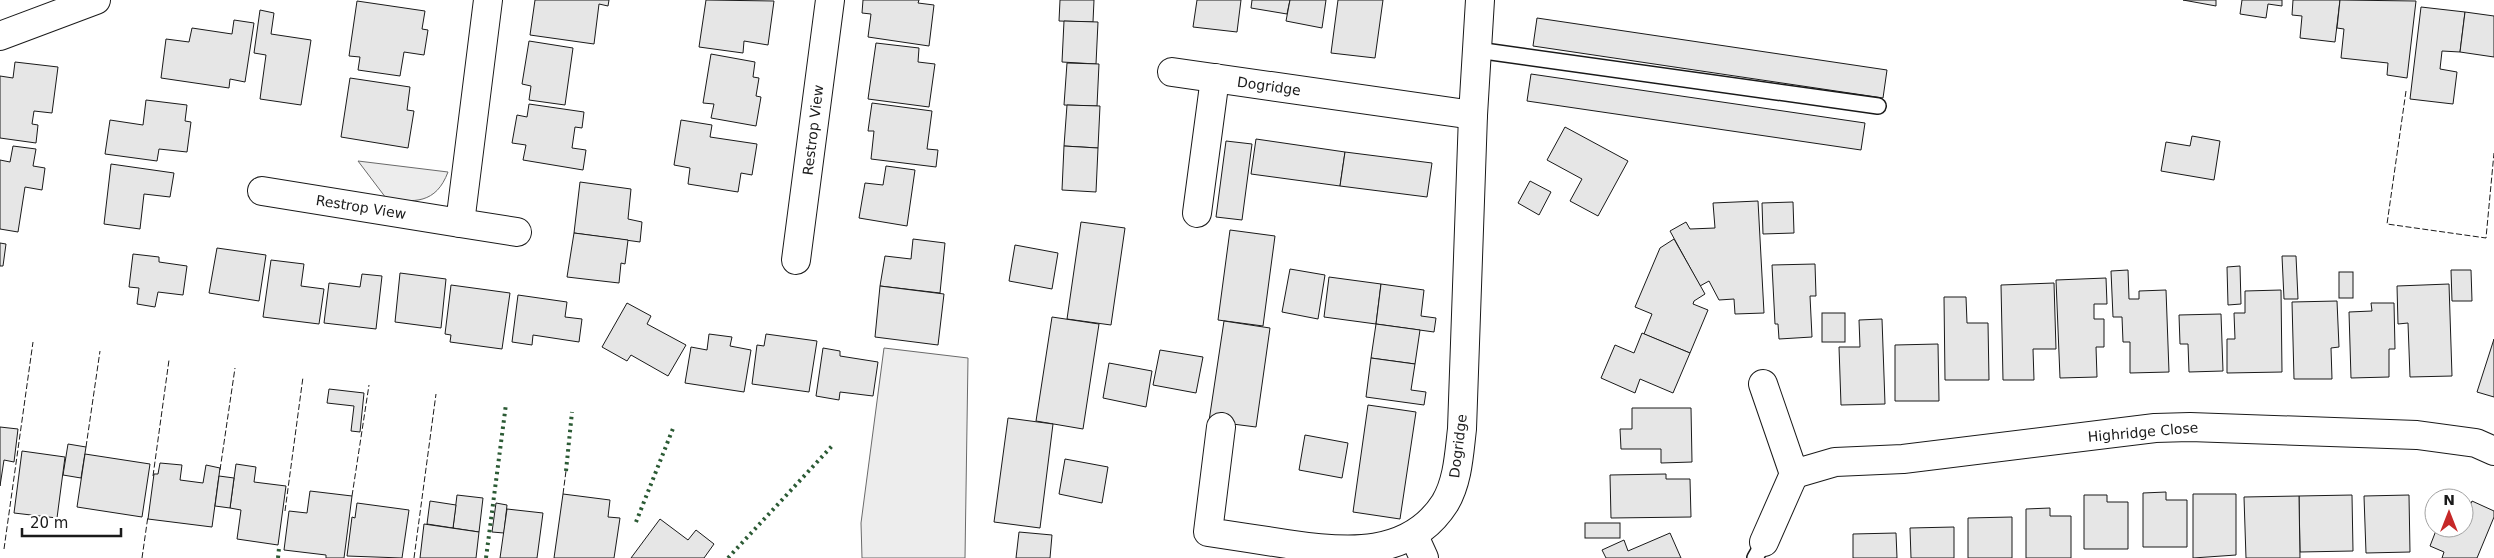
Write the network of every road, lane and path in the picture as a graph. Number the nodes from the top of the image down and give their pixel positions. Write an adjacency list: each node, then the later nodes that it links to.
1 (96, 0): 5 (street)
2 (488, 0): 13 (street)
3 (830, 0): 15 (street, Restrop View)
4 (1480, 0): 6 (street, Dogridge)
5 (0, 36)
6 (1477, 50): 9 (lane); 10 (street, Dogridge)
7 (1172, 72): 8 (street, Dogridge)
8 (1215, 78): 10 (street, Dogridge); 12 (street)
9 (1878, 106)
10 (1473, 115): 20 (street, Dogridge)
11 (262, 191): 13 (street, Restrop View)
12 (1196, 213)
13 (460, 223): 14 (street, Restrop View)
14 (517, 232)
15 (796, 260)
16 (1764, 384): 19 (street)
17 (1221, 427): 20 (street, Dogridge)
18 (2494, 451): 19 (street, Highridge Close)
19 (1794, 474): 21 (street)
20 (1419, 547)
21 (1759, 550)

